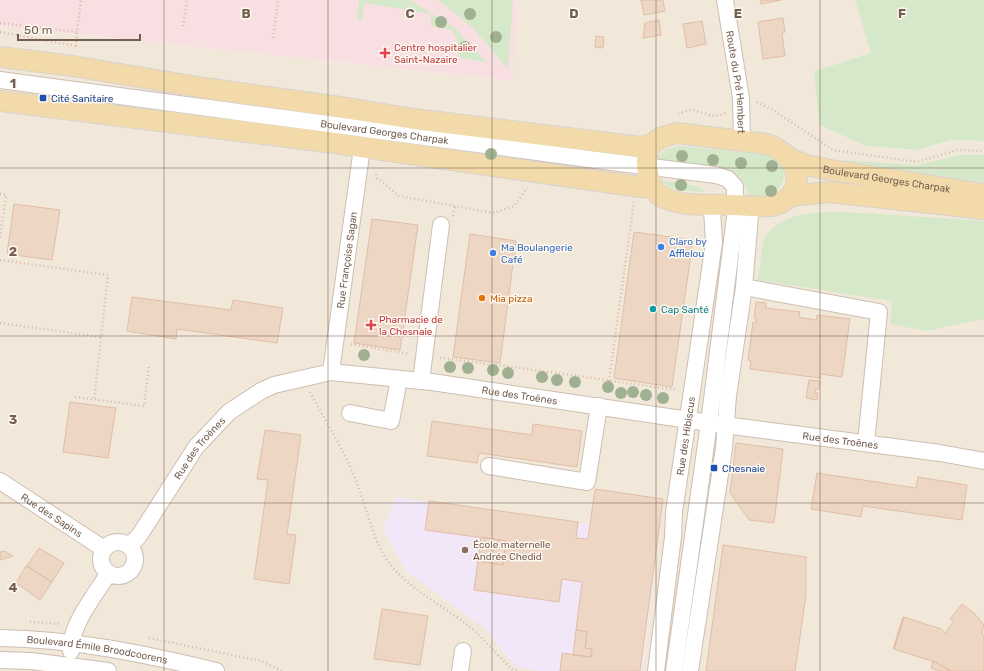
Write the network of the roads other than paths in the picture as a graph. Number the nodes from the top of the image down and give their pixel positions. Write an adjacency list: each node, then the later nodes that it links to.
1 (725, 0): 5 (street, Route du Pré Hembert)
2 (0, 57): 6 (main road, Boulevard Georges Charpak)
3 (0, 80): 9 (street, Boulevard Georges Charpak)
4 (0, 101): 7 (main road, Boulevard Georges Charpak)
5 (742, 141): 6 (main road, Boulevard Georges Charpak); 8 (main road, Boulevard Georges Charpak)
6 (652, 144): 9 (main road)
7 (362, 148): 10 (main road, Boulevard Georges Charpak); 19 (street, Rue Françoise Sagan)
8 (791, 159): 11 (main road, Boulevard Georges Charpak); 12 (main road)
9 (648, 167): 10 (main road); 16 (street, Boulevard Georges Charpak)
10 (652, 187): 13 (main road)
11 (984, 194)
12 (790, 196): 14 (main road); 15 (main road, Boulevard Georges Charpak)
13 (706, 204): 16 (main road); 24 (street, Rue des Hibiscus)
14 (754, 207): 16 (main road); 18 (street)
15 (984, 209)
16 (735, 211): 25 (street, Rue des Hibiscus)
17 (440, 225): 21 (street)
18 (744, 288): 26 (street); 27 (street)
19 (331, 372): 20 (street, Rue des Troënes); 31 (street, Rue des Troënes)
20 (399, 379): 21 (street, Rue des Troënes); 23 (street)
21 (421, 381): 22 (street, Rue des Troënes)
22 (599, 406): 24 (street, Rue des Troënes); 29 (street)
23 (350, 413)
24 (688, 419): 25 (street, Rue des Troënes); 42 (street, Rue des Hibiscus)
25 (709, 423): 26 (street, Rue des Troënes); 43 (street, Rue des Hibiscus)
26 (726, 425): 27 (street, Rue des Troënes); 44 (street)
27 (866, 444): 28 (street, Rue des Troënes)
28 (984, 461)
29 (489, 466)
30 (0, 481): 32 (street, Rue des Sapins)
31 (129, 546): 32 (street); 33 (street)
32 (104, 549): 33 (street)
33 (109, 573): 35 (street)
34 (0, 638): 35 (street, Boulevard Émile Broodcoorens)
35 (70, 642): 38 (street); 40 (street, Boulevard Émile Broodcoorens)
36 (463, 651): 41 (street)
37 (0, 660): 38 (street)
38 (71, 665): 39 (street)
39 (108, 671)
40 (216, 671)
41 (460, 671)
42 (656, 671)
43 (674, 671)
44 (690, 671)

